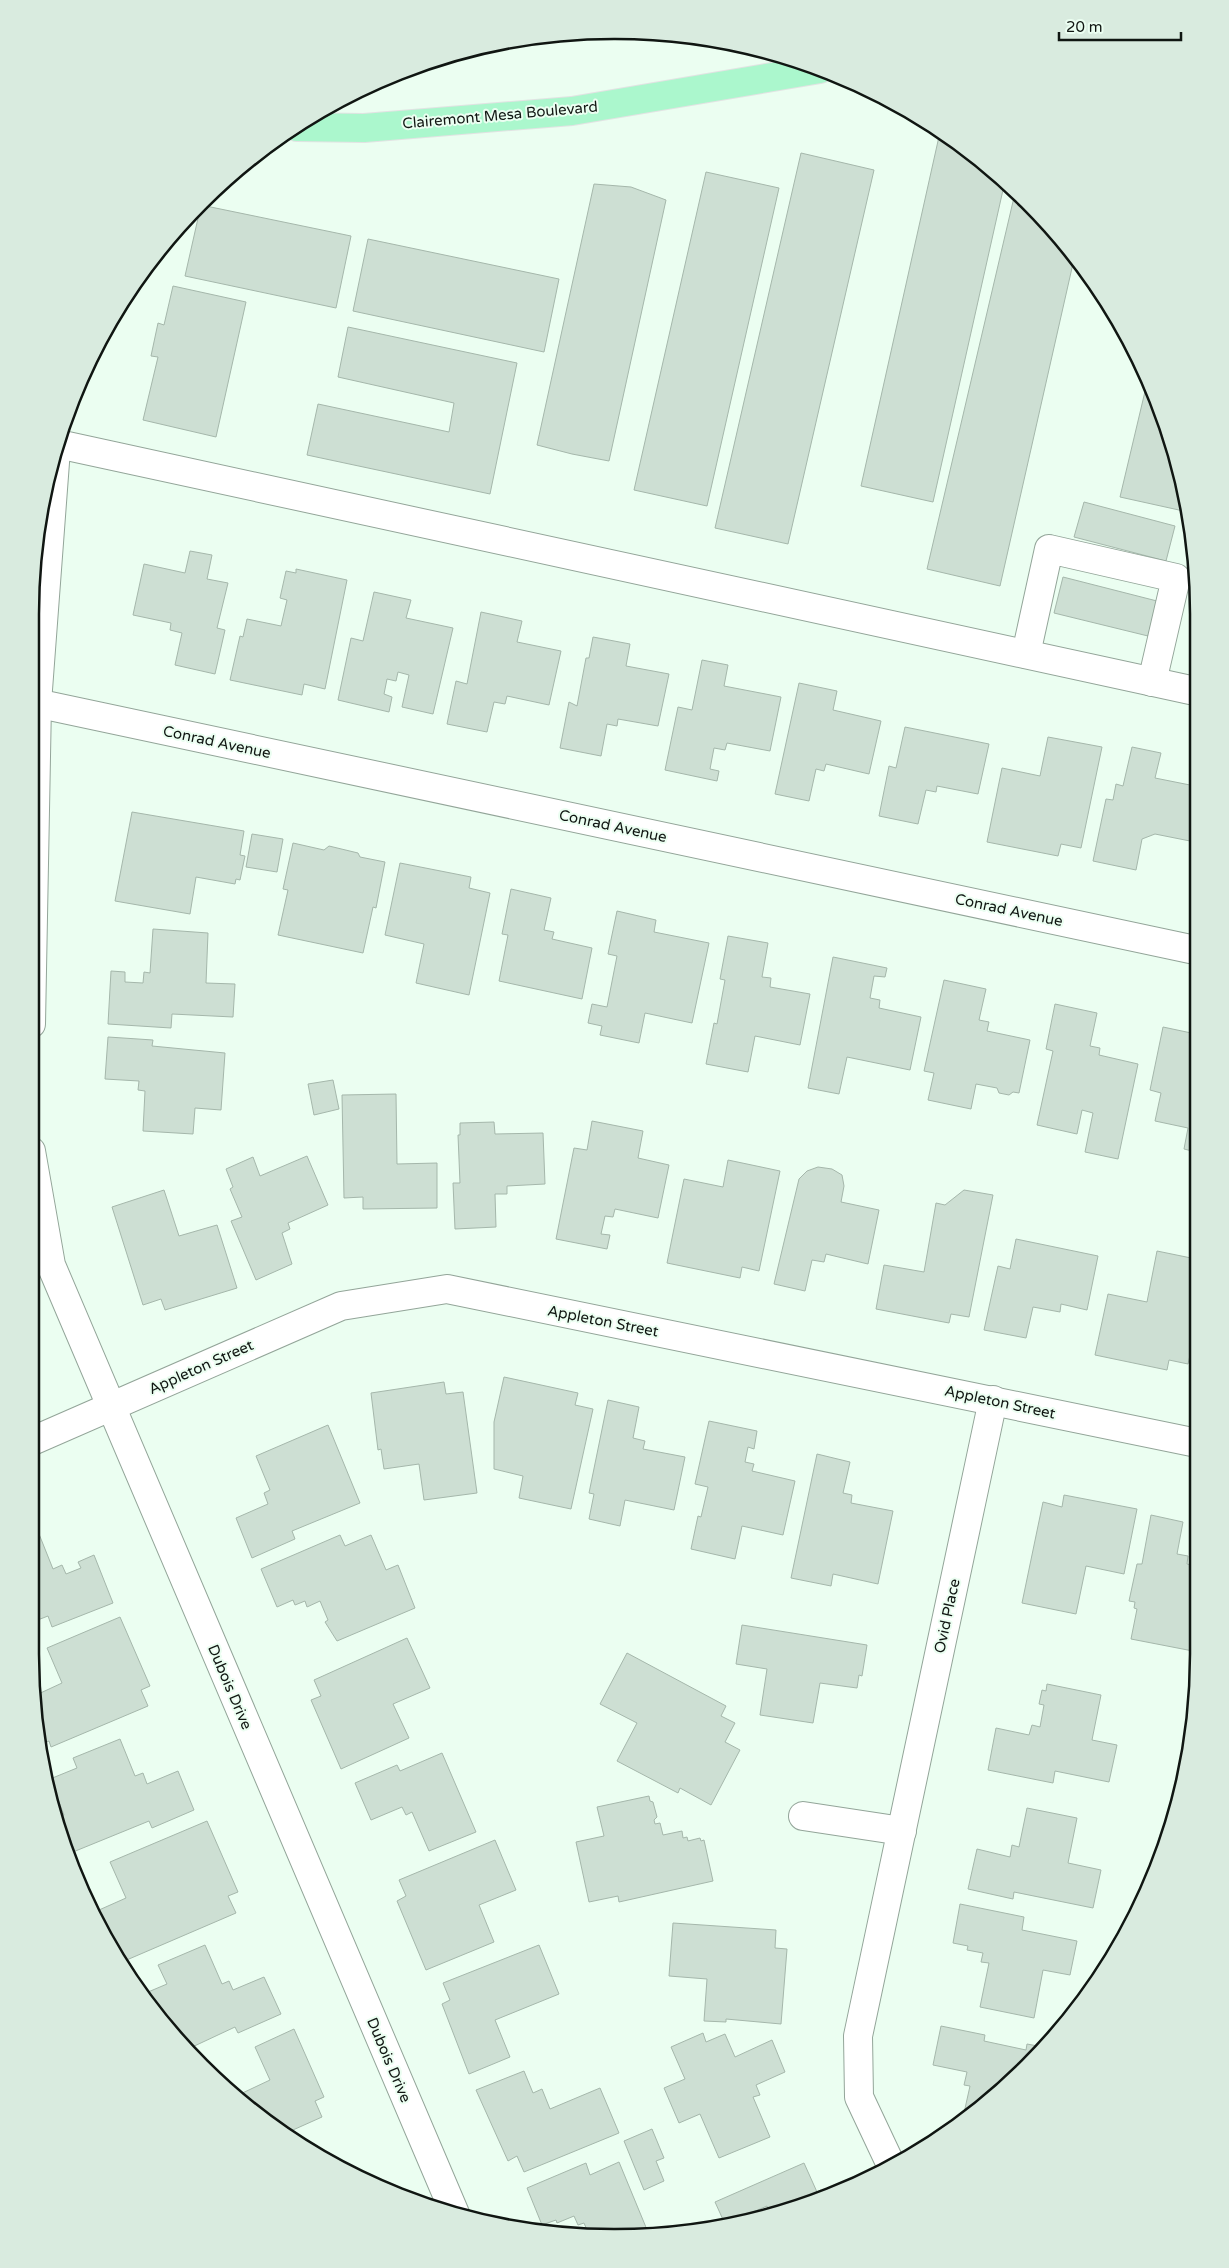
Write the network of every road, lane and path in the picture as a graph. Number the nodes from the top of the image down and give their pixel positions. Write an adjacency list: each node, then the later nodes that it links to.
1 (806, 71): 2 (main road, Clairemont Mesa Boulevard)
2 (309, 127)
3 (64, 445): 6 (street)
4 (52, 491): 5 (street)
5 (39, 645)
6 (1026, 654): 7 (street); 7 (street)
7 (1152, 682): 8 (street)
8 (1190, 690)
9 (39, 704): 10 (street, Conrad Avenue)
10 (1190, 949)
11 (39, 1197): 13 (street, Dubois Drive)
12 (993, 1400): 13 (street, Appleton Street); 15 (street, Appleton Street); 17 (street, Ovid Place)
13 (110, 1407): 14 (street, Appleton Street); 19 (street, Dubois Drive)
14 (39, 1438)
15 (1190, 1442)
16 (803, 1816): 17 (street)
17 (902, 1831): 18 (street, Ovid Place)
18 (889, 2159)
19 (452, 2206)

